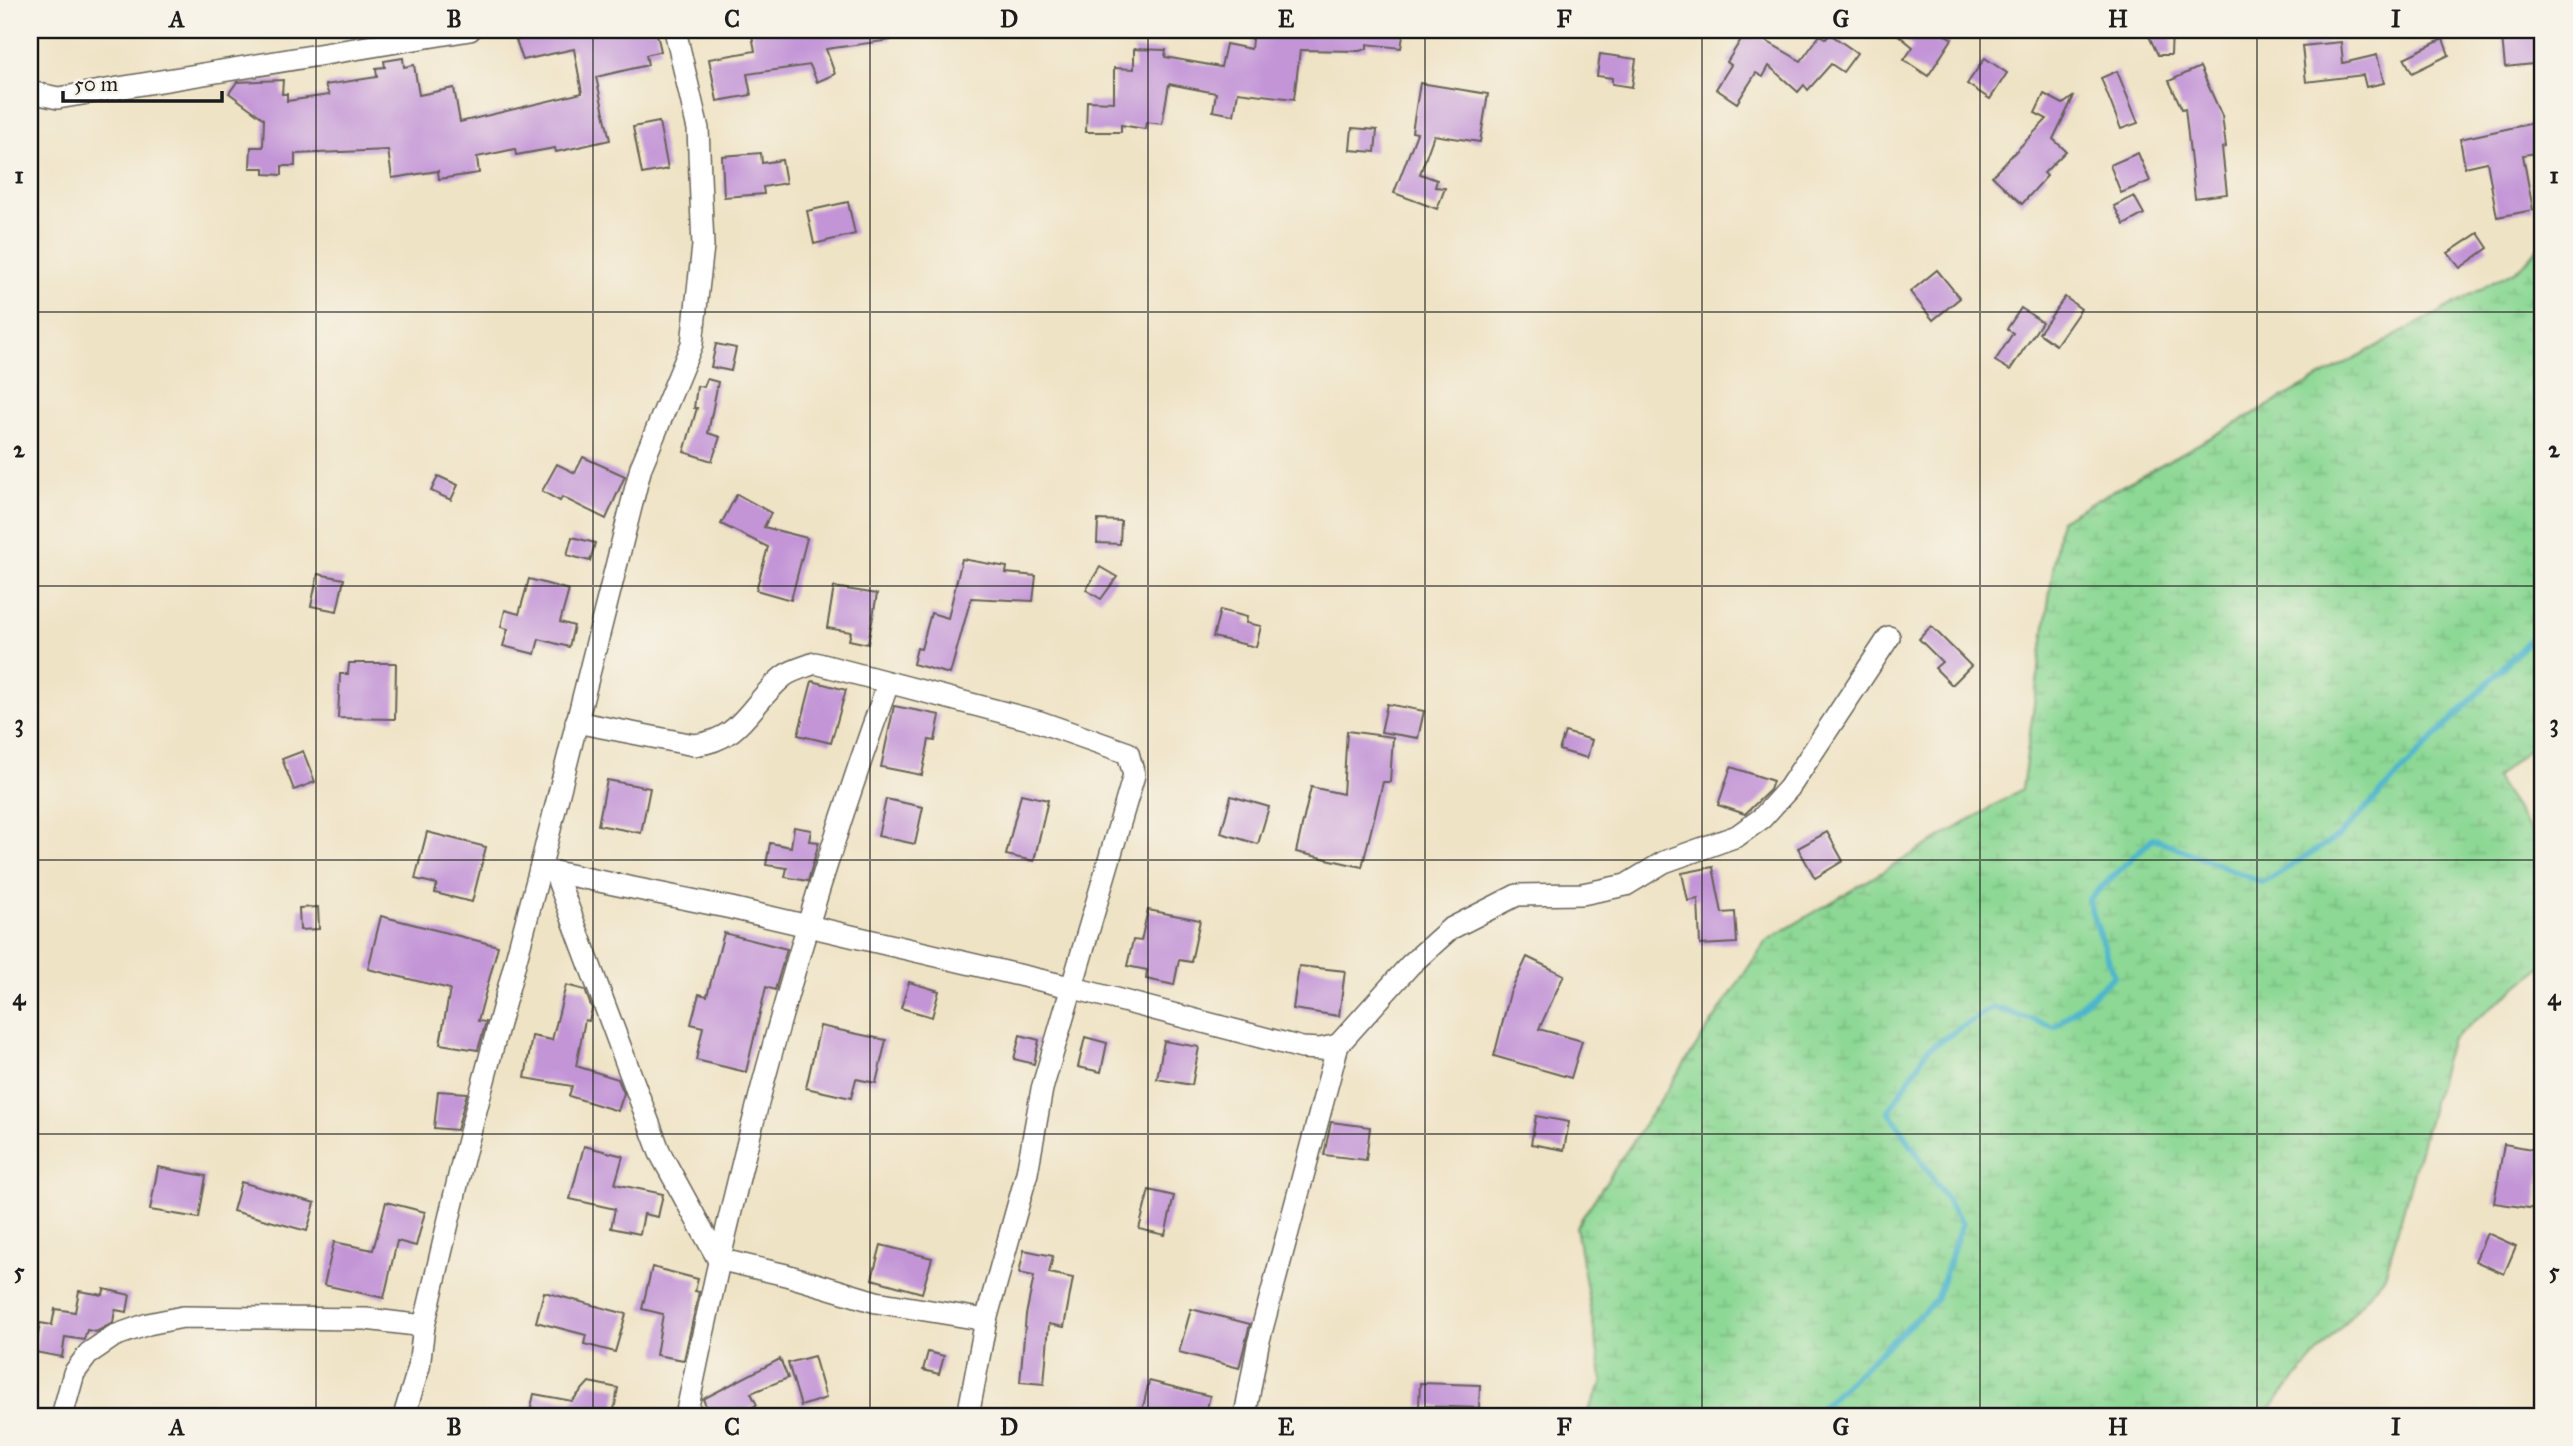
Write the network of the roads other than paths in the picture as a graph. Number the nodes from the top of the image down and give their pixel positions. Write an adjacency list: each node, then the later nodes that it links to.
1 (470, 30): 3 (street)
2 (675, 30): 7 (street)
3 (387, 37): 4 (street)
4 (30, 92)
5 (1889, 636): 11 (street)
6 (888, 684): 7 (street); 9 (street); 10 (street)
7 (576, 722): 8 (street)
8 (548, 872): 9 (street); 12 (street); 14 (street)
9 (808, 926): 10 (street); 12 (street)
10 (1070, 987): 11 (street); 13 (street)
11 (1338, 1045): 19 (street)
12 (718, 1259): 13 (street); 17 (street)
13 (986, 1320): 18 (street)
14 (424, 1326): 15 (street); 16 (street)
15 (62, 1416)
16 (404, 1416)
17 (686, 1416)
18 (968, 1416)
19 (1245, 1416)

